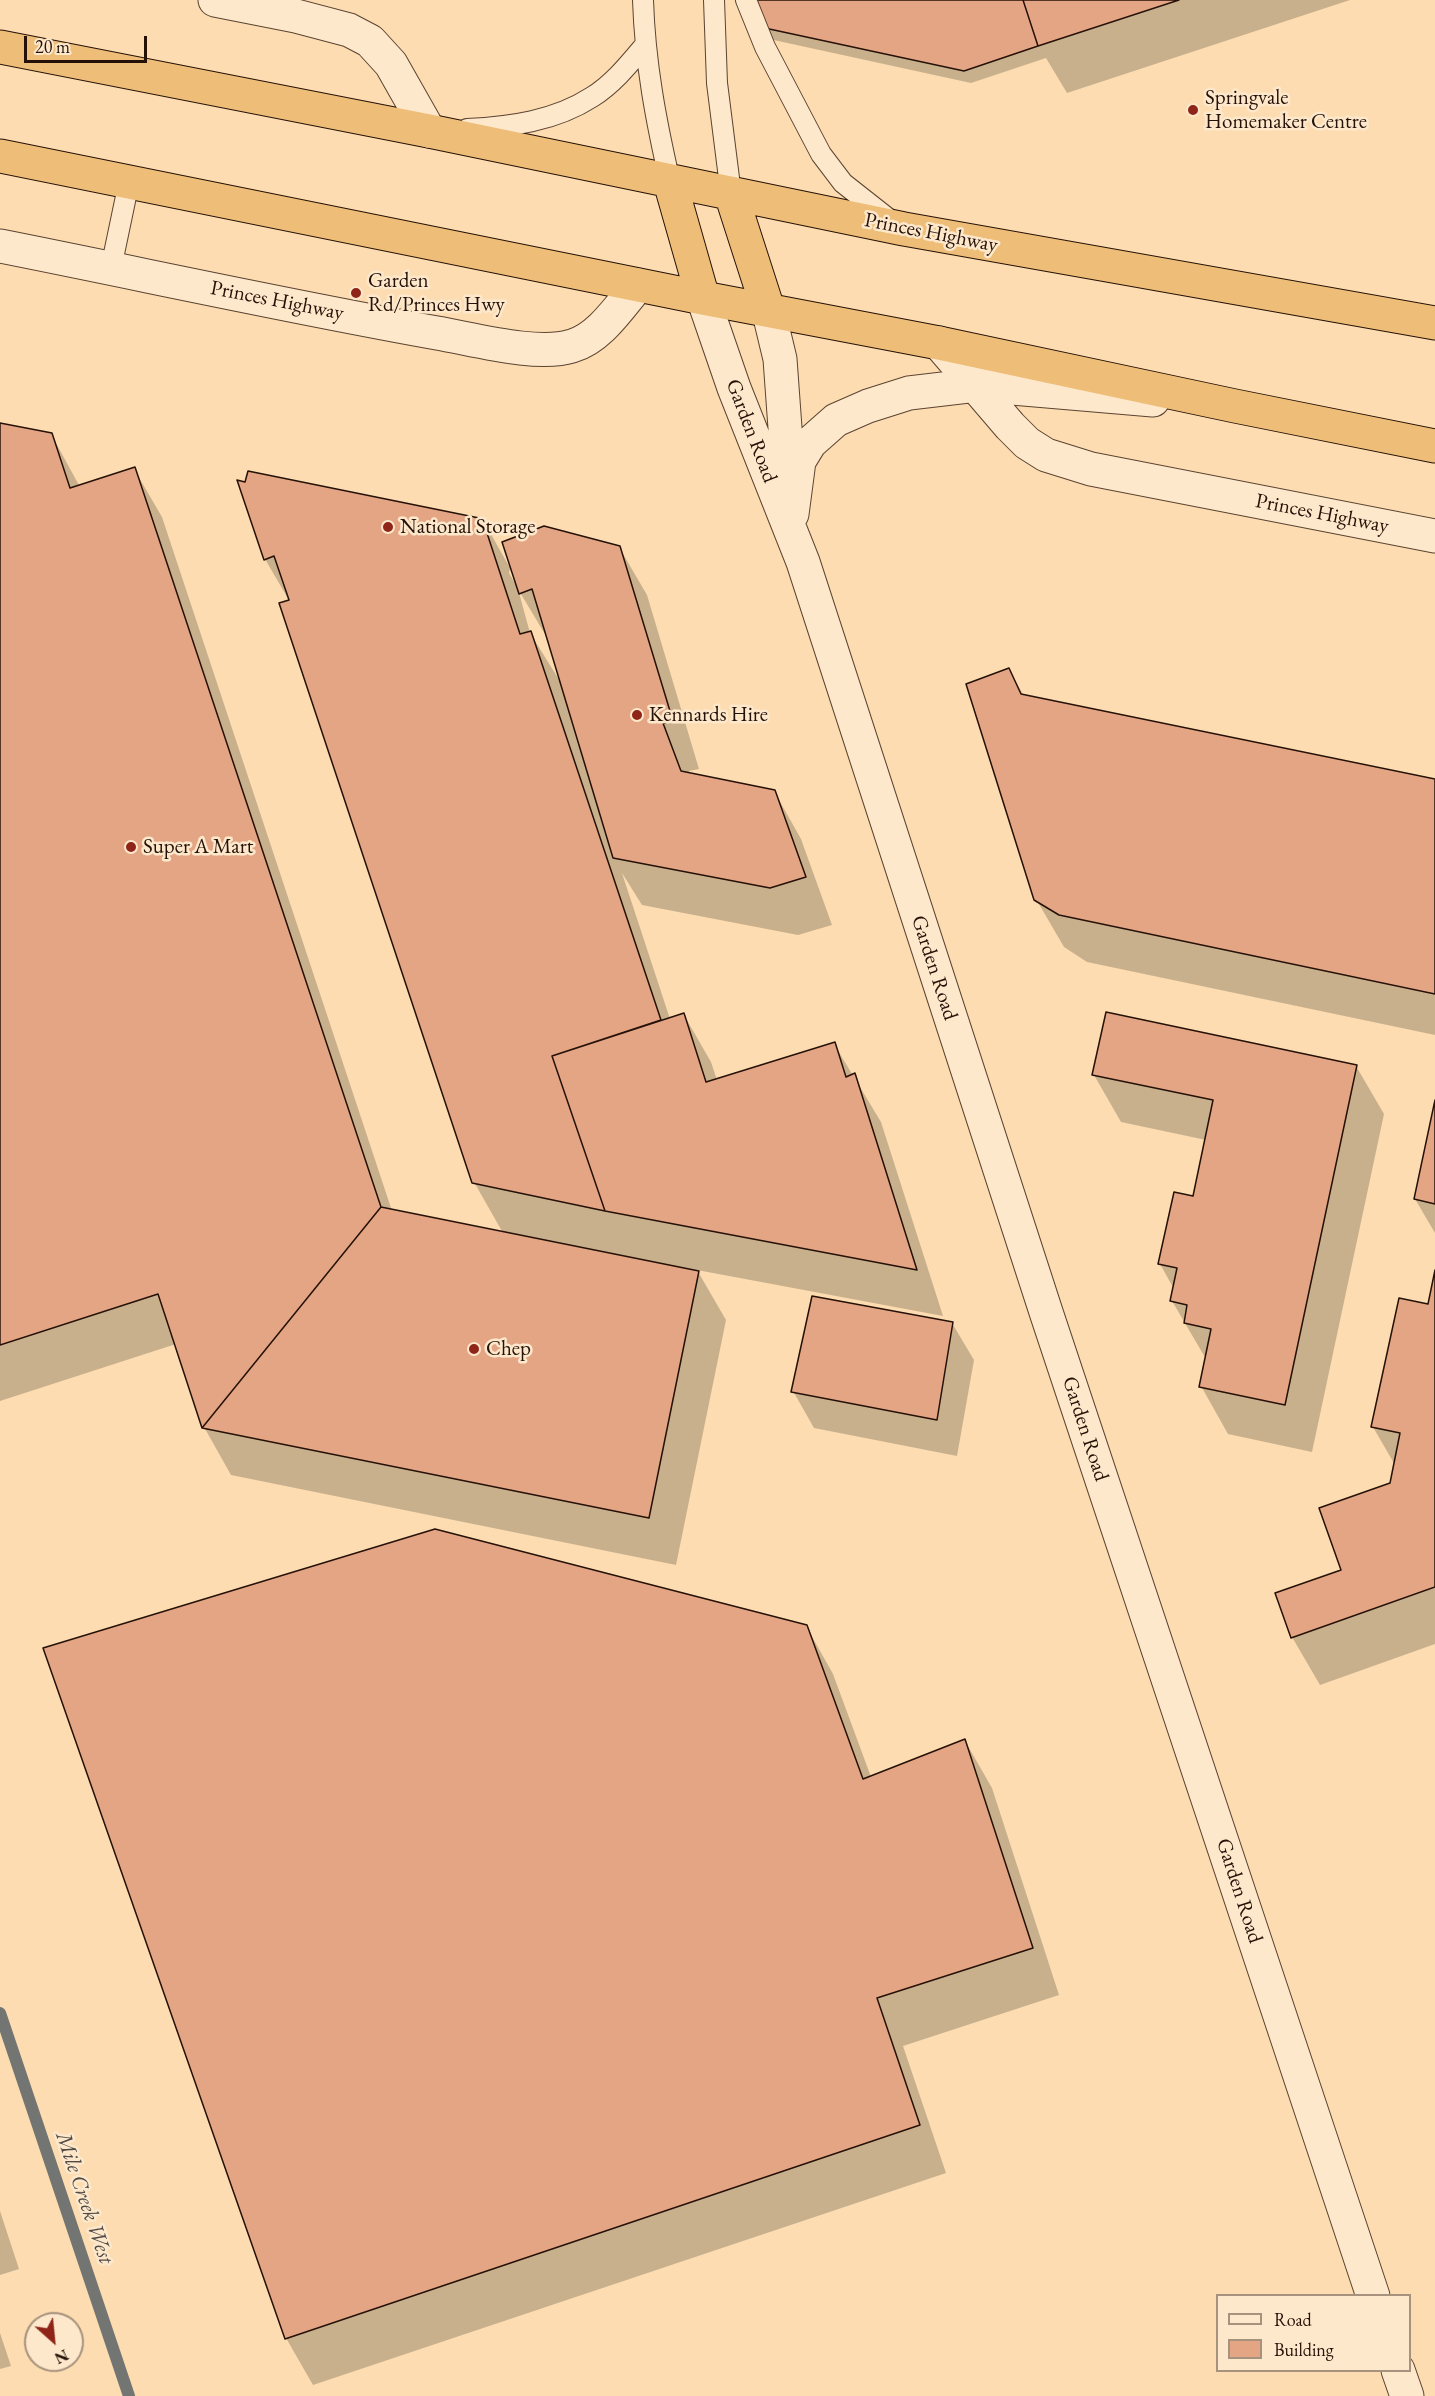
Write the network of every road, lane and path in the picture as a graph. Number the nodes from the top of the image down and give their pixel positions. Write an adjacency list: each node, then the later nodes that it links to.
1 (215, 0): 7 (street)
2 (643, 0): 5 (lane)
3 (714, 0): 11 (lane)
4 (746, 0): 12 (lane)
5 (645, 45): 7 (lane); 10 (lane)
6 (0, 47): 7 (highway, Princes Highway)
7 (429, 131): 10 (highway, Princes Highway)
8 (0, 156): 9 (highway)
9 (129, 182): 14 (lane); 15 (highway)
10 (670, 182): 11 (highway, Princes Highway); 16 (highway)
11 (731, 194): 12 (highway, Princes Highway); 17 (highway)
12 (904, 230): 18 (highway, Princes Highway)
13 (0, 246): 14 (street, Princes Highway)
14 (111, 268): 15 (street, Princes Highway)
15 (638, 285): 16 (highway)
16 (703, 298): 17 (highway); 25 (street, Garden Road)
17 (768, 309): 19 (highway); 23 (street, Garden Road)
18 (1435, 323)
19 (939, 343): 20 (street, Princes Highway); 21 (highway)
20 (977, 386): 21 (street); 23 (street); 24 (street, Princes Highway)
21 (1235, 406): 22 (highway)
22 (1435, 446)
23 (792, 514): 25 (street, Garden Road)
24 (1435, 536)
25 (803, 562): 26 (street, Garden Road)
26 (1373, 2294)
27 (1399, 2372): 28 (street)
28 (1407, 2396)

